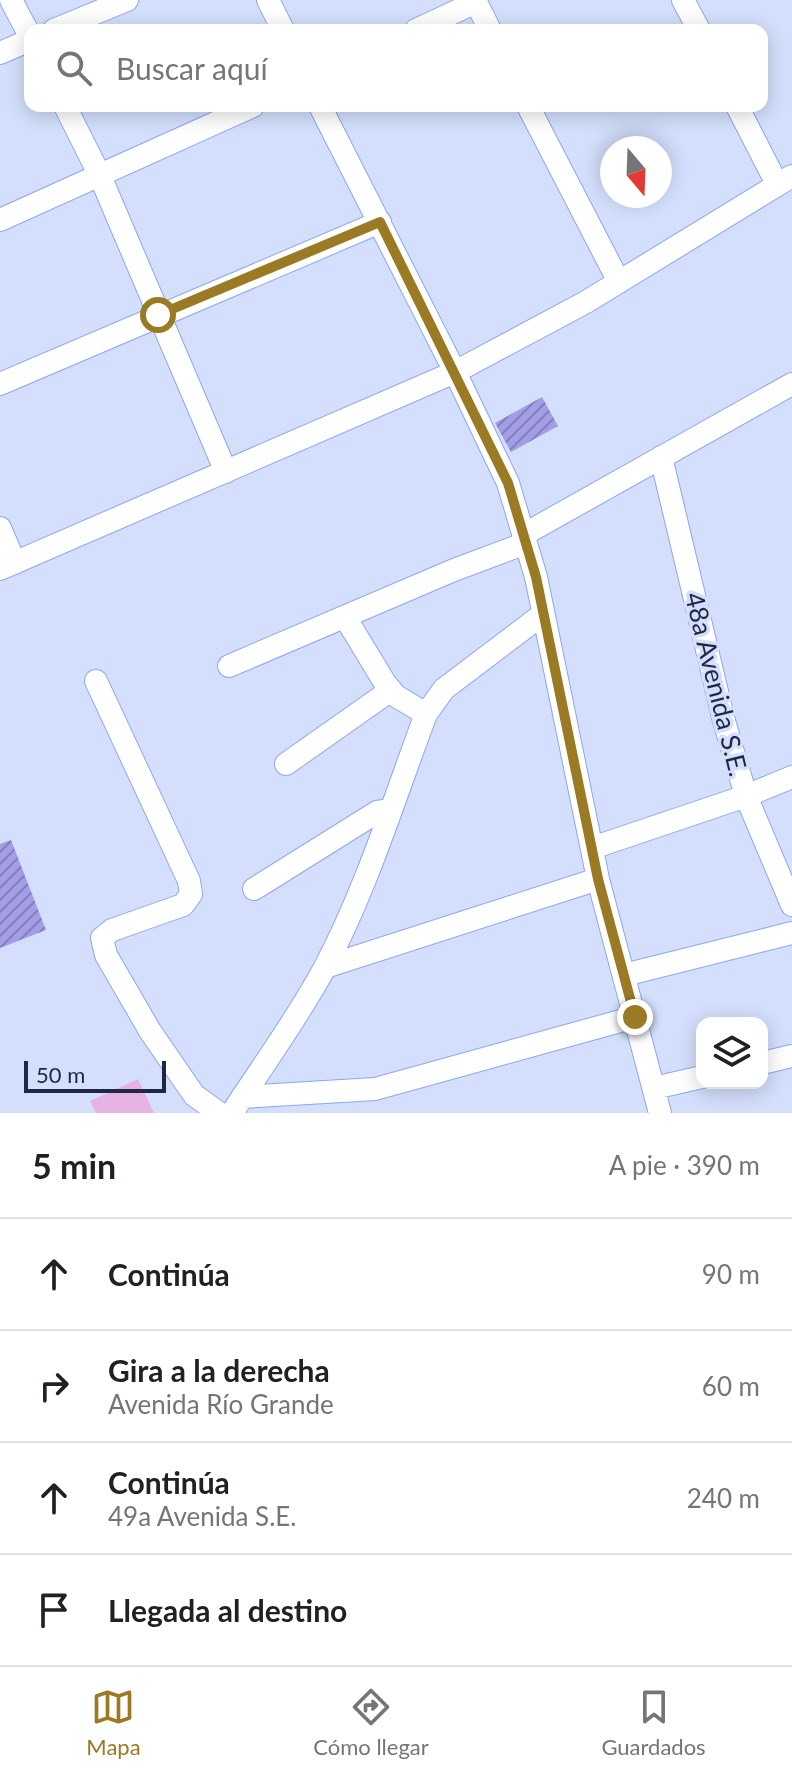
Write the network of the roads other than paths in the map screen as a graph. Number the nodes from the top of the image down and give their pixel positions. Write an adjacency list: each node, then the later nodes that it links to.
1 (11, 0): 11 (street)
2 (127, 0): 6 (street)
3 (268, 0): 7 (street)
4 (683, 0): 10 (street)
5 (476, 1): 8 (street); 9 (street)
6 (69, 24)
7 (280, 24)
8 (428, 24)
9 (487, 24)
10 (696, 24)
11 (24, 26)
12 (24, 41): 13 (street)
13 (0, 53)
14 (68, 112): 19 (street)
15 (240, 112): 19 (street)
16 (323, 112): 22 (street)
17 (531, 112): 23 (street)
18 (741, 112): 20 (street)
19 (100, 176): 21 (street); 24 (street)
20 (785, 180): 23 (street)
21 (0, 220)
22 (380, 222): 24 (street); 25 (street)
23 (619, 282): 25 (street)
24 (158, 315): 26 (street); 29 (street)
25 (455, 372): 29 (street); 31 (street)
26 (0, 384)
27 (792, 384): 28 (street)
28 (661, 457): 31 (street); 41 (street, 48a Avenida S.E.)
29 (226, 472): 32 (street)
30 (0, 528): 32 (street)
31 (525, 539): 33 (street); 34 (street)
32 (7, 566)
33 (543, 614): 38 (street); 43 (street)
34 (345, 617): 35 (street); 37 (street)
35 (229, 666)
36 (96, 681): 56 (street)
37 (391, 690): 38 (street); 39 (street)
38 (426, 714): 42 (street)
39 (286, 764)
40 (792, 777): 41 (street)
41 (746, 796): 43 (street); 46 (street, 48a Avenida S.E.)
42 (391, 810): 45 (street); 48 (street)
43 (592, 848): 44 (street)
44 (598, 879): 48 (street); 49 (street)
45 (254, 889)
46 (792, 905)
47 (792, 933): 49 (street)
48 (325, 967): 55 (street)
49 (624, 975): 50 (street)
50 (635, 1017): 54 (street); 55 (street)
51 (792, 1056): 52 (street)
52 (768, 1062)
53 (696, 1078): 54 (street)
54 (654, 1088): 57 (street)
55 (237, 1105)
56 (219, 1113)
57 (660, 1113)

